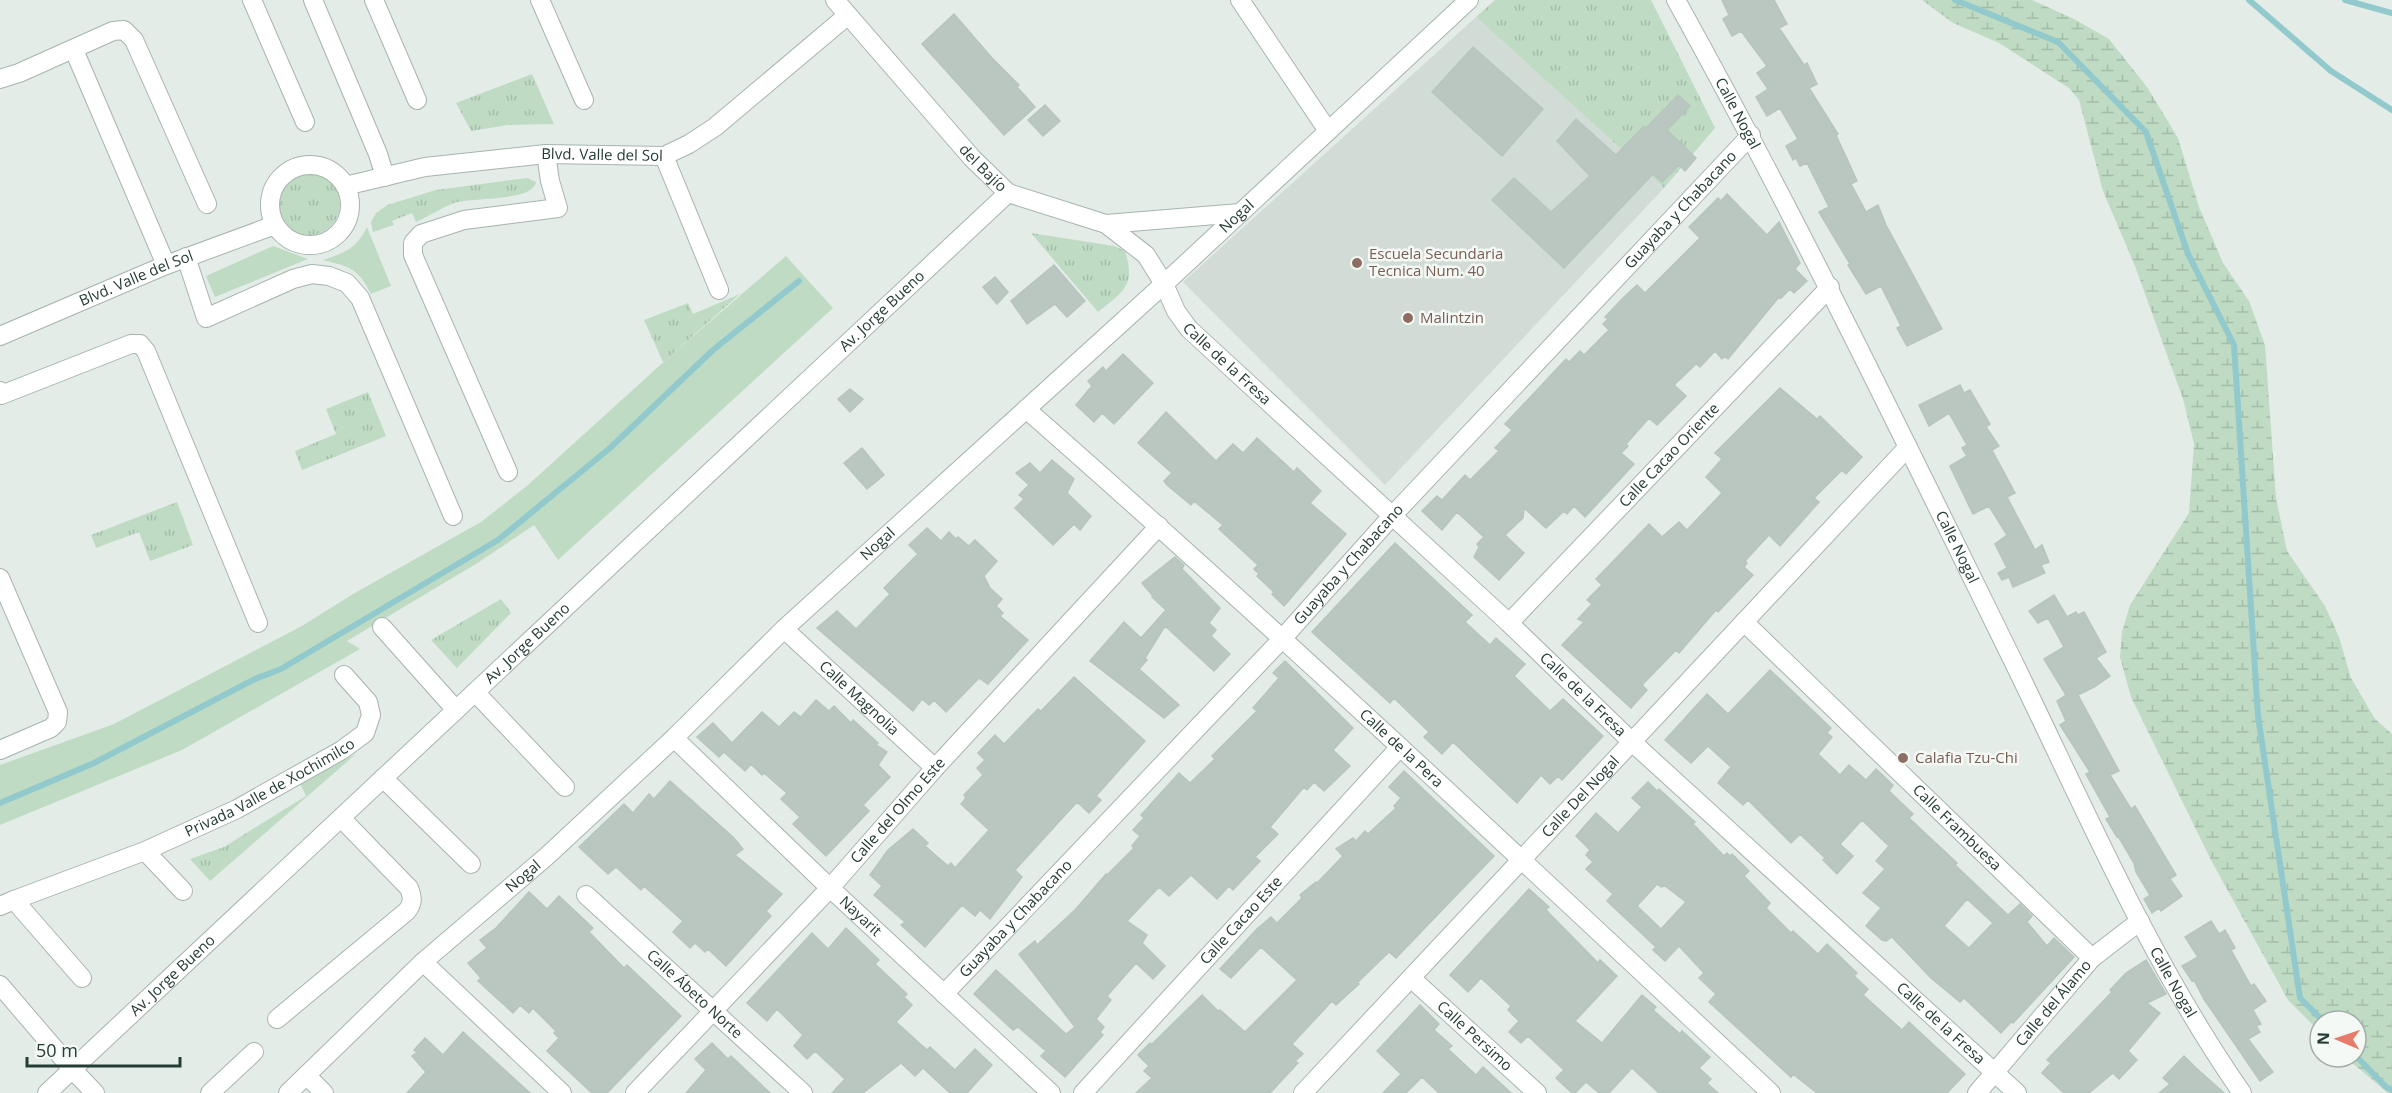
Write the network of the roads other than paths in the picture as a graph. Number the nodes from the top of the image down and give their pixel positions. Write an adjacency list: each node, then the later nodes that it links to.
1 (252, 0): 14 (street)
2 (313, 0): 19 (street)
3 (374, 0): 12 (street)
4 (540, 0): 13 (street)
5 (835, 0): 9 (street, del Bajío)
6 (1240, 0): 15 (street)
7 (1469, 0): 15 (street, Nogal)
8 (1676, 0): 16 (street, Calle Nogal)
9 (848, 15): 18 (street, Blvd. Valle del Sol); 21 (street, del Bajío)
10 (75, 50): 11 (street); 22 (street); 27 (street)
11 (0, 79)
12 (417, 100)
13 (584, 100)
14 (305, 122)
15 (1328, 131): 23 (street, Nogal)
16 (1751, 135): 29 (street, Calle Nogal); 37 (street, Guayaba y Chabacano)
17 (546, 154): 18 (street, Blvd. Valle del Sol); 19 (street, Blvd. Valle del Sol); 35 (street)
18 (664, 156): 30 (street)
19 (385, 177): 20 (street, Blvd. Valle del Sol)
20 (345, 186): 25 (street); 25 (street)
21 (1008, 193): 24 (street, del Bajío); 47 (street, Av. Jorge Bueno)
22 (207, 204)
23 (1240, 213): 24 (street); 28 (street, Nogal)
24 (1106, 224): 28 (street, del Bajío)
25 (275, 225): 26 (street, Blvd. Valle del Sol)
26 (186, 257): 27 (street, Blvd. Valle del Sol); 36 (street)
27 (166, 265): 31 (street, Blvd. Valle del Sol)
28 (1164, 284): 33 (street, Nogal); 37 (street, Calle de la Fresa)
29 (1830, 287): 34 (street, Calle Nogal); 42 (street, Calle Cacao Oriente)
30 (719, 290)
31 (0, 336)
32 (0, 391): 41 (street)
33 (1026, 409): 38 (street, Calle de la Pera); 44 (street, Nogal)
34 (1908, 447): 40 (street, Calle Del Nogal); 64 (street, Calle Nogal)
35 (508, 472)
36 (453, 516)
37 (1392, 516): 42 (street, Calle de la Fresa); 45 (street, Guayaba y Chabacano)
38 (1159, 526): 45 (street, Calle de la Pera); 53 (street, Calle del Olmo Este)
39 (0, 578): 52 (street)
40 (1744, 622): 50 (street, Calle Del Nogal); 65 (street, Calle Frambuesa)
41 (258, 623)
42 (1509, 623): 50 (street, Calle de la Fresa)
43 (382, 627): 48 (street)
44 (784, 629): 49 (street, Nogal); 53 (street, Calle Magnolia)
45 (1281, 640): 51 (street, Calle de la Pera); 70 (street, Guayaba y Chabacano)
46 (344, 675): 57 (street, Privada Valle de Xochimilco)
47 (475, 692): 48 (street, Av. Jorge Bueno); 55 (street)
48 (456, 710): 54 (street, Av. Jorge Bueno)
49 (674, 738): 60 (street, Nayarit); 66 (street, Nogal)
50 (1632, 742): 58 (street, Calle Del Nogal); 75 (street, Calle de la Fresa)
51 (1400, 747): 58 (street, Calle de la Pera); 86 (street, Calle Cacao Este)
52 (0, 750)
53 (935, 768): 60 (street, Calle del Olmo Este)
54 (383, 778): 56 (street, Av. Jorge Bueno); 59 (street)
55 (565, 787)
56 (341, 818): 72 (street); 74 (street, Av. Jorge Bueno)
57 (145, 851): 61 (street); 63 (street, Privada Valle de Xochimilco)
58 (1522, 860): 68 (street, Calle Del Nogal); 89 (street, Calle de la Pera)
59 (471, 864)
60 (830, 888): 70 (street, Nayarit); 71 (street, Calle del Olmo Este)
61 (183, 891)
62 (586, 895): 71 (street, Calle Ábeto Norte)
63 (7, 903): 67 (street, Privada Valle de Xochimilco)
64 (2140, 921): 65 (street, Calle del Álamo); 92 (street, Calle Nogal)
65 (2092, 958): 75 (street, Calle del Álamo)
66 (423, 962): 76 (street, Nogal); 82 (street)
67 (82, 978)
68 (1411, 978): 87 (street, Calle Del Nogal); 88 (street, Calle Persimo)
69 (0, 985): 74 (street)
70 (944, 994): 85 (street, Nayarit)
71 (714, 1012): 83 (street, Calle del Olmo Este); 84 (street, Calle Ábeto Norte)
72 (277, 1018)
73 (254, 1052): 79 (street)
74 (72, 1070): 77 (street, Av. Jorge Bueno); 78 (street)
75 (1995, 1073): 90 (street, Calle del Álamo); 91 (street, Calle de la Fresa)
76 (307, 1076): 80 (street, Nogal); 81 (street)
77 (47, 1093)
78 (95, 1093)
79 (210, 1093)
80 (288, 1093)
81 (324, 1093)
82 (562, 1093)
83 (635, 1093)
84 (803, 1093)
85 (1051, 1093)
86 (1083, 1093)
87 (1304, 1093)
88 (1537, 1093)
89 (1771, 1093)
90 (1977, 1093)
91 (2016, 1093)
92 (2242, 1093)

